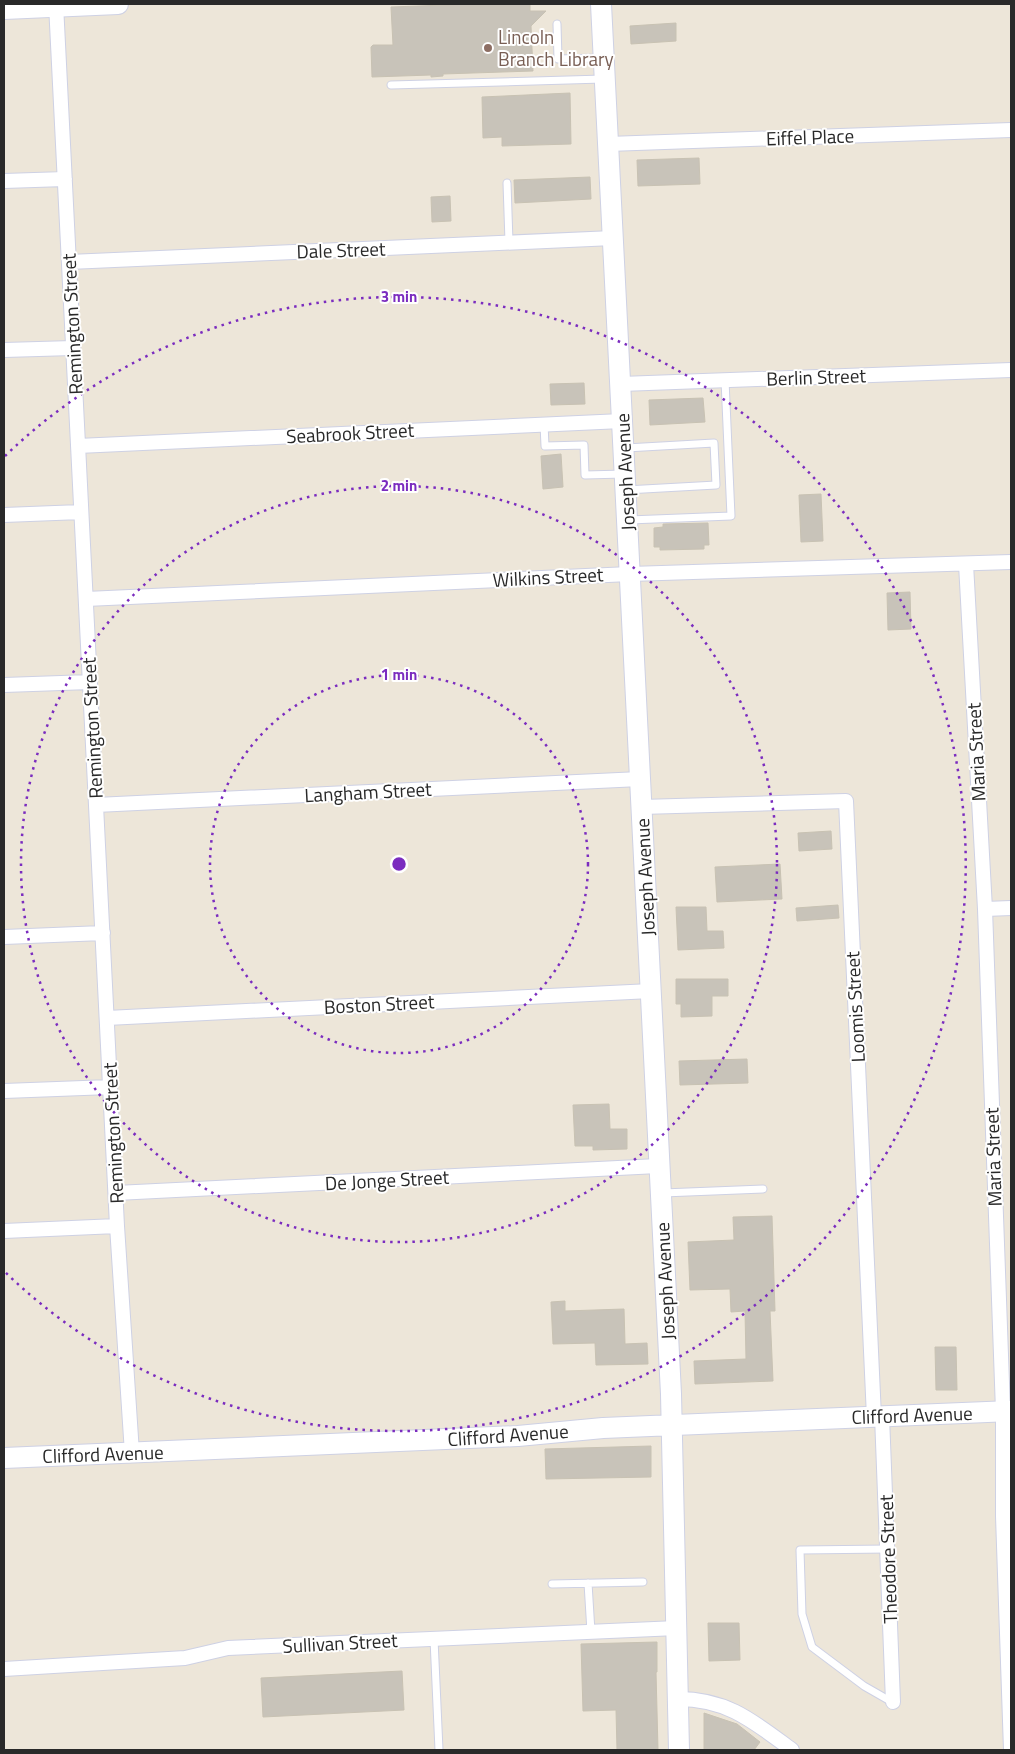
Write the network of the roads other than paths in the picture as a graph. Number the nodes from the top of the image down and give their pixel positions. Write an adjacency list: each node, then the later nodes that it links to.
1 (118, 4): 3 (main road)
2 (601, 4): 6 (main road, Joseph Avenue)
3 (56, 5): 4 (main road); 11 (street, Remington Street)
4 (4, 9)
5 (557, 24): 6 (lane)
6 (604, 58): 7 (main road, Joseph Avenue)
7 (605, 79): 8 (lane); 10 (main road, Joseph Avenue)
8 (390, 86)
9 (1011, 130): 10 (street, Eiffel Place)
10 (608, 144): 14 (main road, Joseph Avenue)
11 (65, 179): 12 (street); 16 (street, Remington Street)
12 (4, 182)
13 (506, 183): 15 (lane)
14 (613, 238): 15 (street, Dale Street); 21 (main road, Joseph Avenue)
15 (509, 242): 16 (street, Dale Street)
16 (69, 262): 17 (street, Remington Street)
17 (73, 348): 18 (street); 24 (street, Remington Street)
18 (4, 350)
19 (1011, 370): 20 (street, Berlin Street)
20 (724, 380): 21 (street, Berlin Street); 29 (lane)
21 (621, 384): 22 (main road, Joseph Avenue)
22 (622, 421): 23 (street, Seabrook Street); 25 (main road, Joseph Avenue)
23 (544, 424): 24 (street, Seabrook Street); 26 (lane)
24 (78, 446): 27 (street, Remington Street)
25 (624, 448): 26 (main road, Joseph Avenue); 26 (lane)
26 (625, 482): 29 (main road, Joseph Avenue)
27 (82, 512): 28 (street); 33 (street, Remington Street)
28 (4, 515)
29 (627, 521): 32 (main road, Joseph Avenue)
30 (1011, 562): 31 (street, Wilkins Street)
31 (966, 564): 32 (street, Wilkins Street); 40 (street, Maria Street)
32 (630, 574): 33 (street, Wilkins Street); 36 (main road, Joseph Avenue)
33 (86, 599): 34 (street, Remington Street)
34 (90, 682): 35 (street); 37 (street, Remington Street)
35 (4, 685)
36 (640, 779): 37 (street, Langham Street); 38 (main road, Joseph Avenue)
37 (96, 805): 41 (street, Remington Street)
38 (641, 807): 43 (main road, Joseph Avenue); 54 (street, Loomis Street)
39 (1011, 908): 40 (street)
40 (985, 909): 53 (street, Maria Street)
41 (103, 933): 42 (street); 44 (street, Remington Street)
42 (4, 937)
43 (651, 991): 44 (street, Boston Street); 47 (main road, Joseph Avenue)
44 (107, 1018): 45 (street, Remington Street)
45 (110, 1087): 46 (street); 49 (street, Remington Street)
46 (4, 1091)
47 (658, 1166): 49 (street, De Jonge Street); 50 (main road, Joseph Avenue)
48 (762, 1189): 50 (lane)
49 (116, 1193): 51 (street, Remington Street)
50 (660, 1193): 55 (main road, Joseph Avenue)
51 (117, 1226): 52 (street); 56 (street, Remington Street)
52 (4, 1231)
53 (1007, 1411): 54 (main road, Clifford Avenue); 58 (street, Maria Street)
54 (878, 1416): 55 (main road, Clifford Avenue); 59 (street, Theodore Street)
55 (672, 1425): 56 (main road, Clifford Avenue); 63 (main road, Joseph Avenue)
56 (132, 1452): 57 (main road, Clifford Avenue)
57 (4, 1458)
58 (1007, 1516): 69 (street, Maria Street)
59 (888, 1549): 68 (street, Theodore Street); 68 (lane)
60 (643, 1582): 61 (lane)
61 (588, 1583): 62 (lane); 64 (lane)
62 (552, 1584)
63 (677, 1628): 64 (street, Sullivan Street); 67 (main road, Joseph Avenue)
64 (591, 1632): 65 (street, Sullivan Street)
65 (434, 1639): 66 (street, Sullivan Street); 70 (lane)
66 (4, 1669)
67 (678, 1699): 71 (main road, Joseph Avenue); 72 (street)
68 (893, 1702)
69 (1010, 1711): 73 (street, Maria Street)
70 (439, 1750)
71 (679, 1750)
72 (792, 1750)
73 (1011, 1750)

